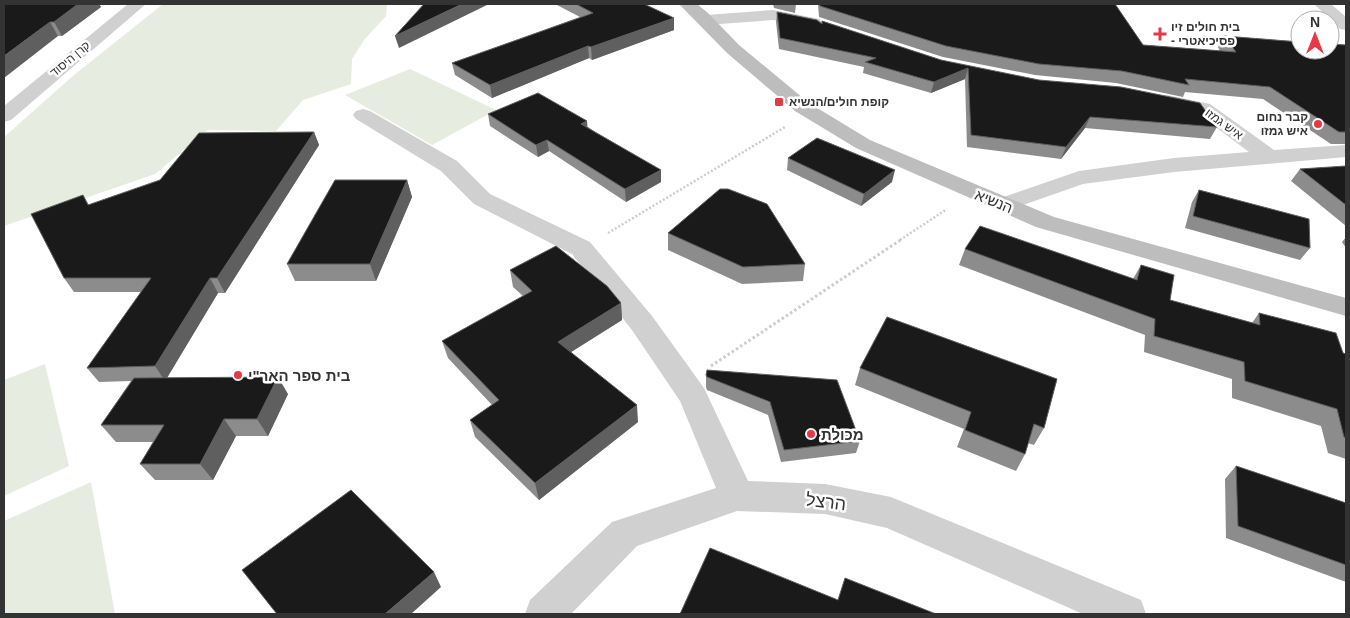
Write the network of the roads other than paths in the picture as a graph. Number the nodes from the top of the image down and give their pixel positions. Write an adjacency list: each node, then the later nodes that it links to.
1 (138, 4): 9 (street, קרן היסוד)
2 (687, 4): 4 (street, הנשיא)
3 (1322, 4): 5 (street)
4 (706, 20): 6 (street); 12 (street, הנשיא)
5 (1346, 24)
6 (830, 28)
7 (1145, 96): 11 (street, איש גמזו)
8 (363, 115): 14 (street)
9 (4, 116)
10 (1346, 151): 11 (street, איש גמזו)
11 (1269, 157): 12 (street, איש גמזו)
12 (1003, 205): 13 (street, הנשיא)
13 (1346, 306)
14 (737, 496): 15 (street, הרצל); 16 (street, הרצל)
15 (544, 614)
16 (1127, 614)

